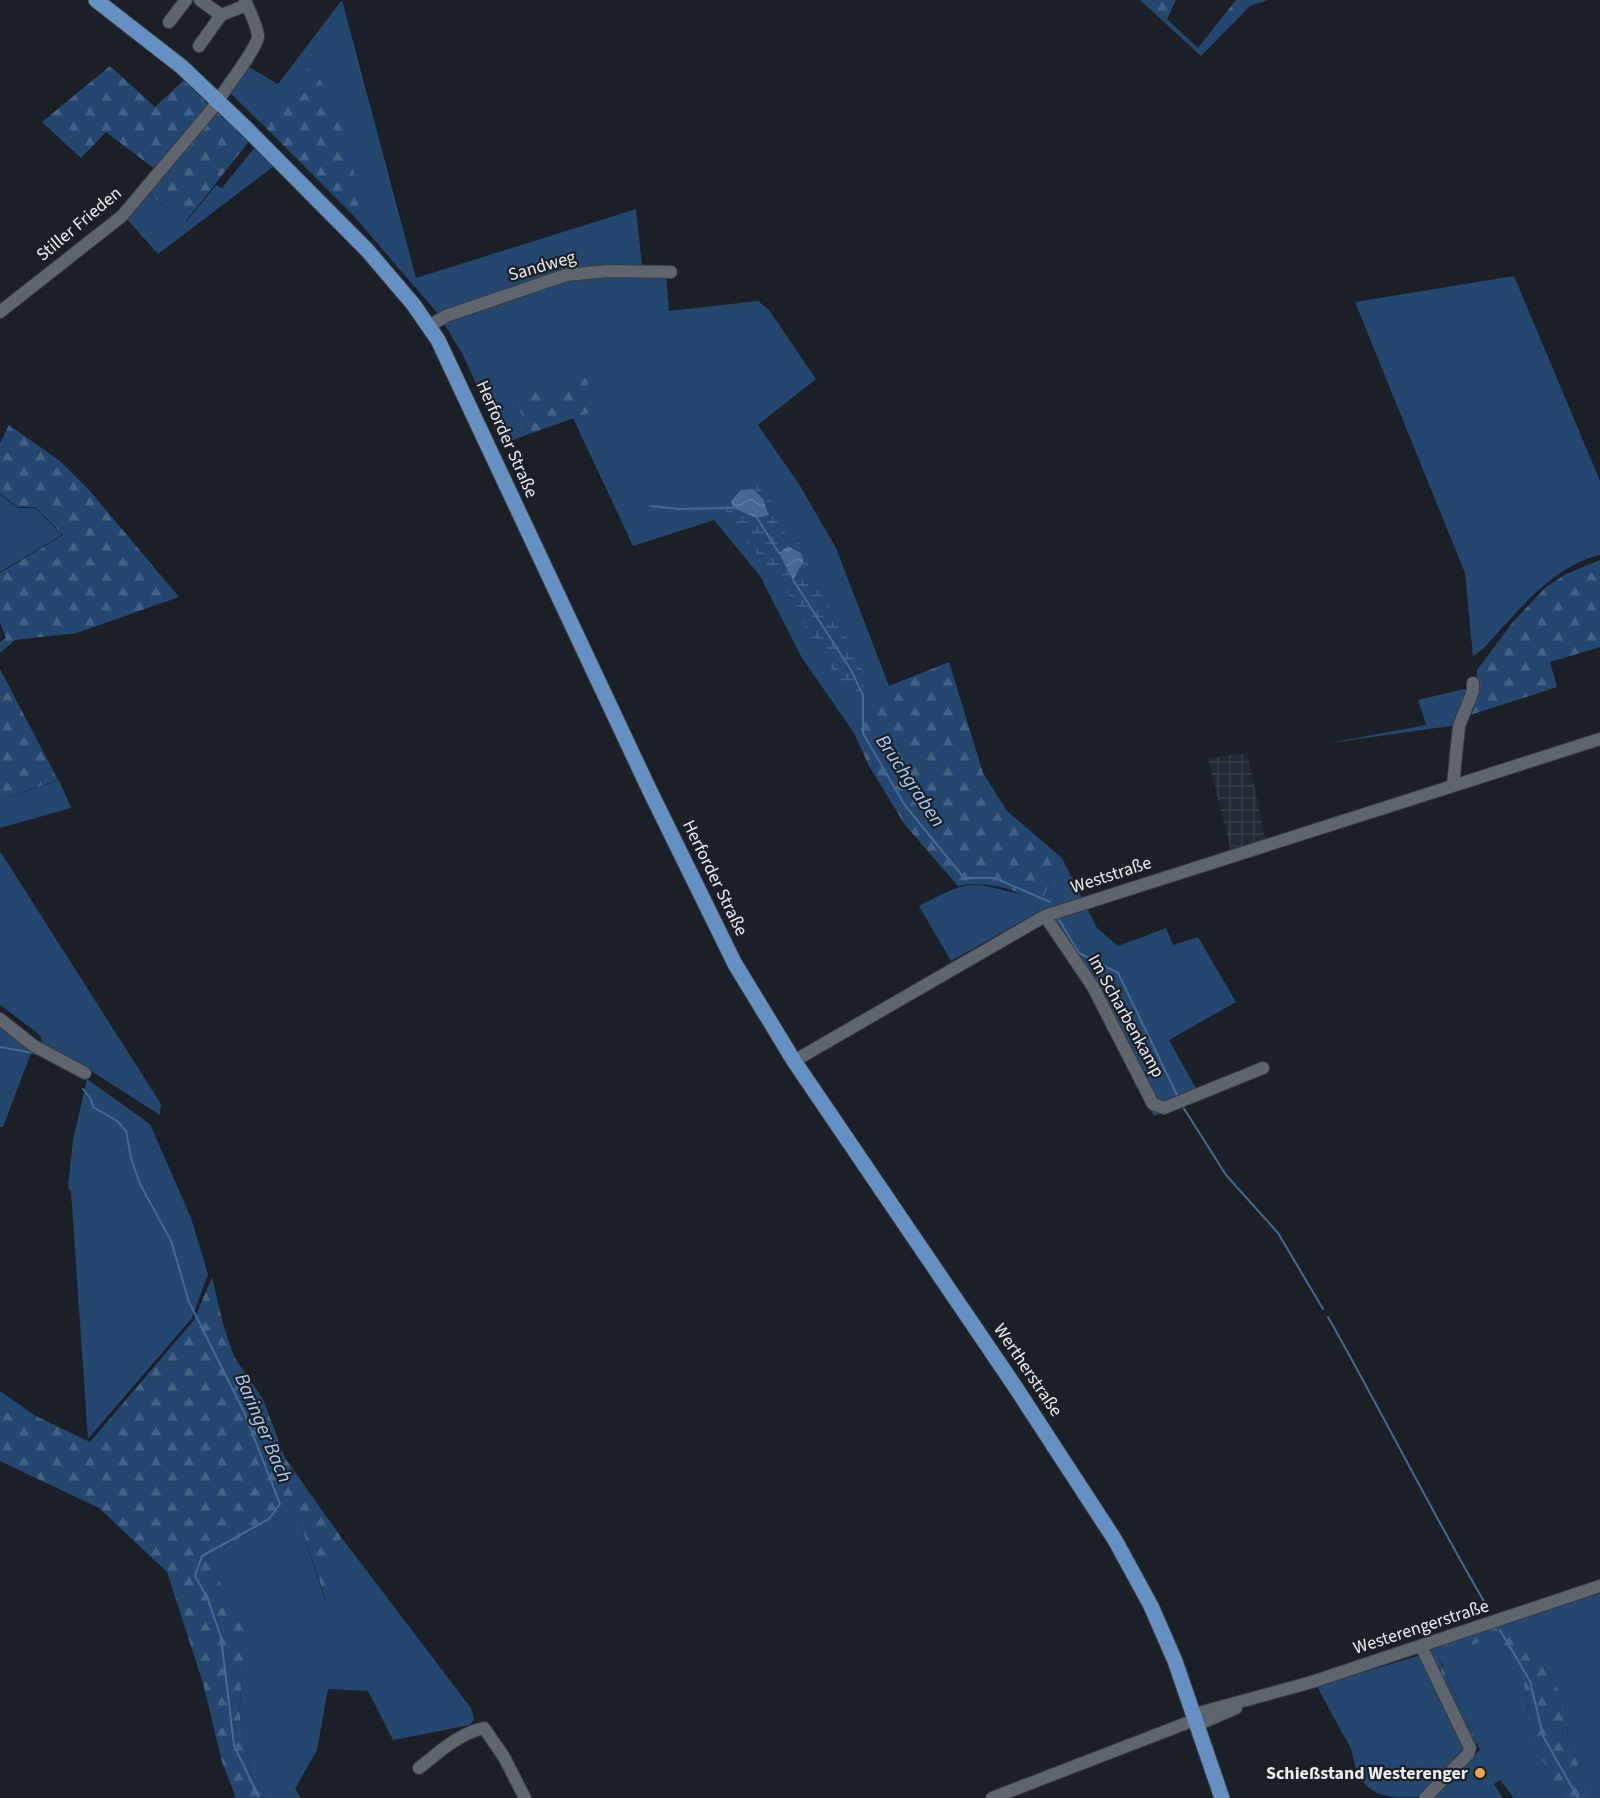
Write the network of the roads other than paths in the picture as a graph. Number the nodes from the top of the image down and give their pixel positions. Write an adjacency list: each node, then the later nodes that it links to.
1 (96, 0): 8 (main road, Herforder Straße)
2 (186, 0): 6 (street)
3 (200, 0): 5 (street)
4 (246, 2): 5 (street); 8 (street, Stiller Frieden)
5 (221, 15): 7 (street)
6 (169, 22)
7 (199, 46)
8 (218, 99): 10 (street, Stiller Frieden); 11 (main road, Herforder Straße)
9 (672, 272): 11 (street, Sandweg)
10 (0, 312)
11 (429, 326): 16 (main road, Herforder Straße)
12 (1473, 683): 14 (street)
13 (1600, 739): 14 (street, Weststraße)
14 (1459, 783): 15 (street, Weststraße)
15 (1045, 916): 18 (street, Weststraße); 19 (street, Im Scharbenkamp)
16 (750, 991): 18 (main road, Wertherstraße)
17 (0, 1019): 20 (street)
18 (794, 1060): 23 (main road, Wertherstraße)
19 (1263, 1068)
20 (85, 1073)
21 (1600, 1586): 22 (street, Westerengerstraße)
22 (1420, 1646): 23 (street, Westerengerstraße); 28 (street)
23 (1197, 1719): 26 (street, Westerengerstraße); 27 (main road, Wertherstraße)
24 (418, 1768): 25 (street)
25 (525, 1798)
26 (992, 1798)
27 (1222, 1798)
28 (1425, 1798)

